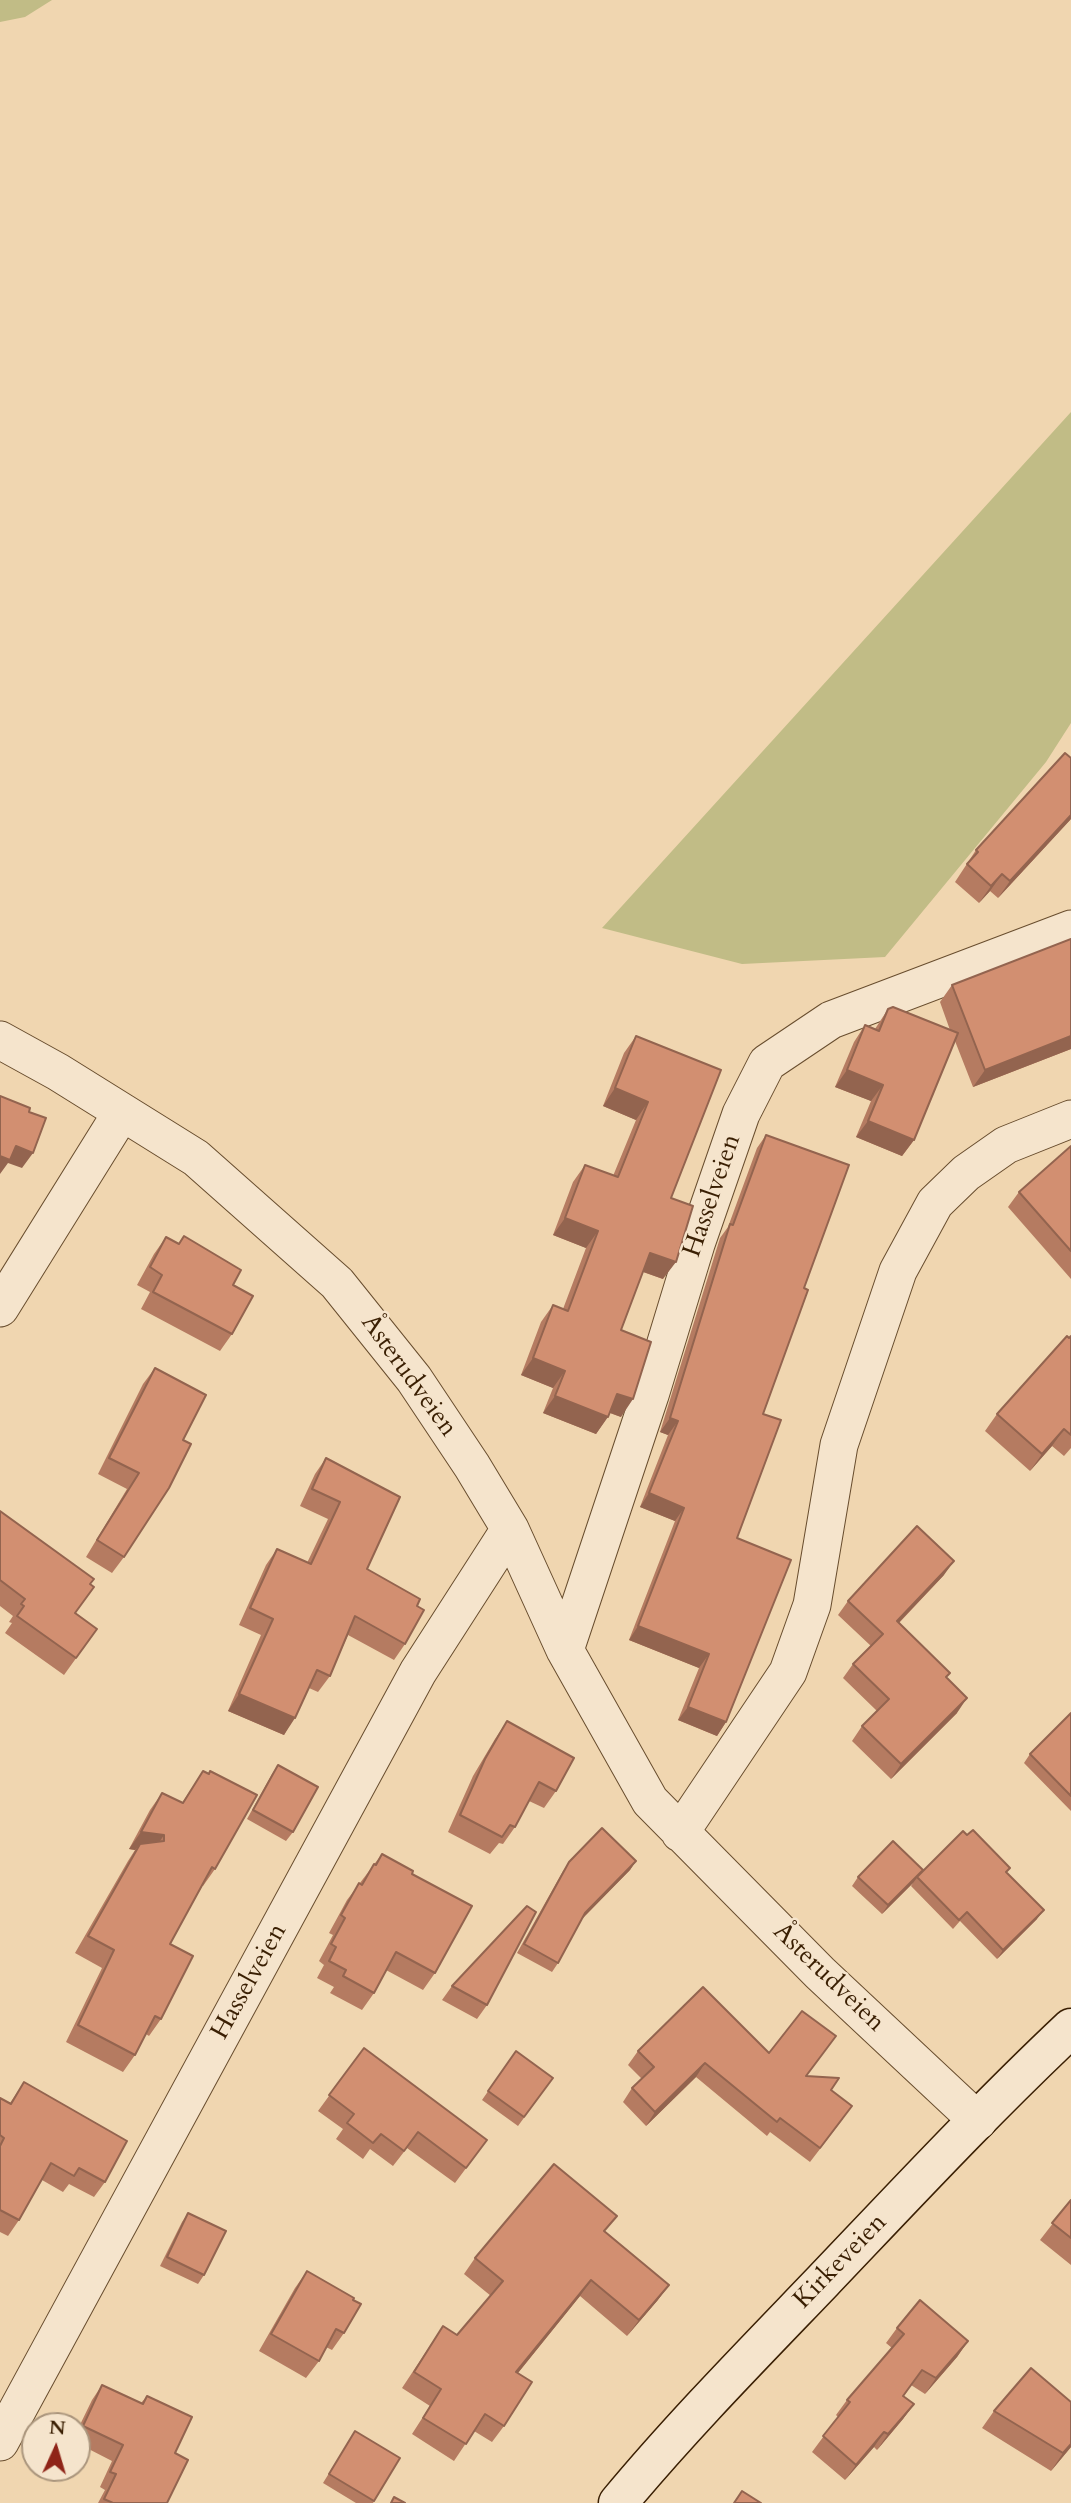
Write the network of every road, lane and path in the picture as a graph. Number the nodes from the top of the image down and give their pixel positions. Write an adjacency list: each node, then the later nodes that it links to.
1 (1071, 929): 7 (street, Hasselveien)
2 (0, 1040): 3 (street, Åsterudveien)
3 (122, 1112): 5 (street); 6 (street, Åsterudveien)
4 (1071, 1119): 8 (street)
5 (0, 1308)
6 (510, 1529): 7 (street, Åsterudveien); 11 (street, Hasselveien)
7 (565, 1650): 8 (street, Åsterudveien)
8 (680, 1833): 10 (street, Åsterudveien)
9 (1071, 2028): 10 (main road, Kirkeveien)
10 (978, 2121): 12 (main road, Kirkeveien)
11 (0, 2442)
12 (618, 2503)

